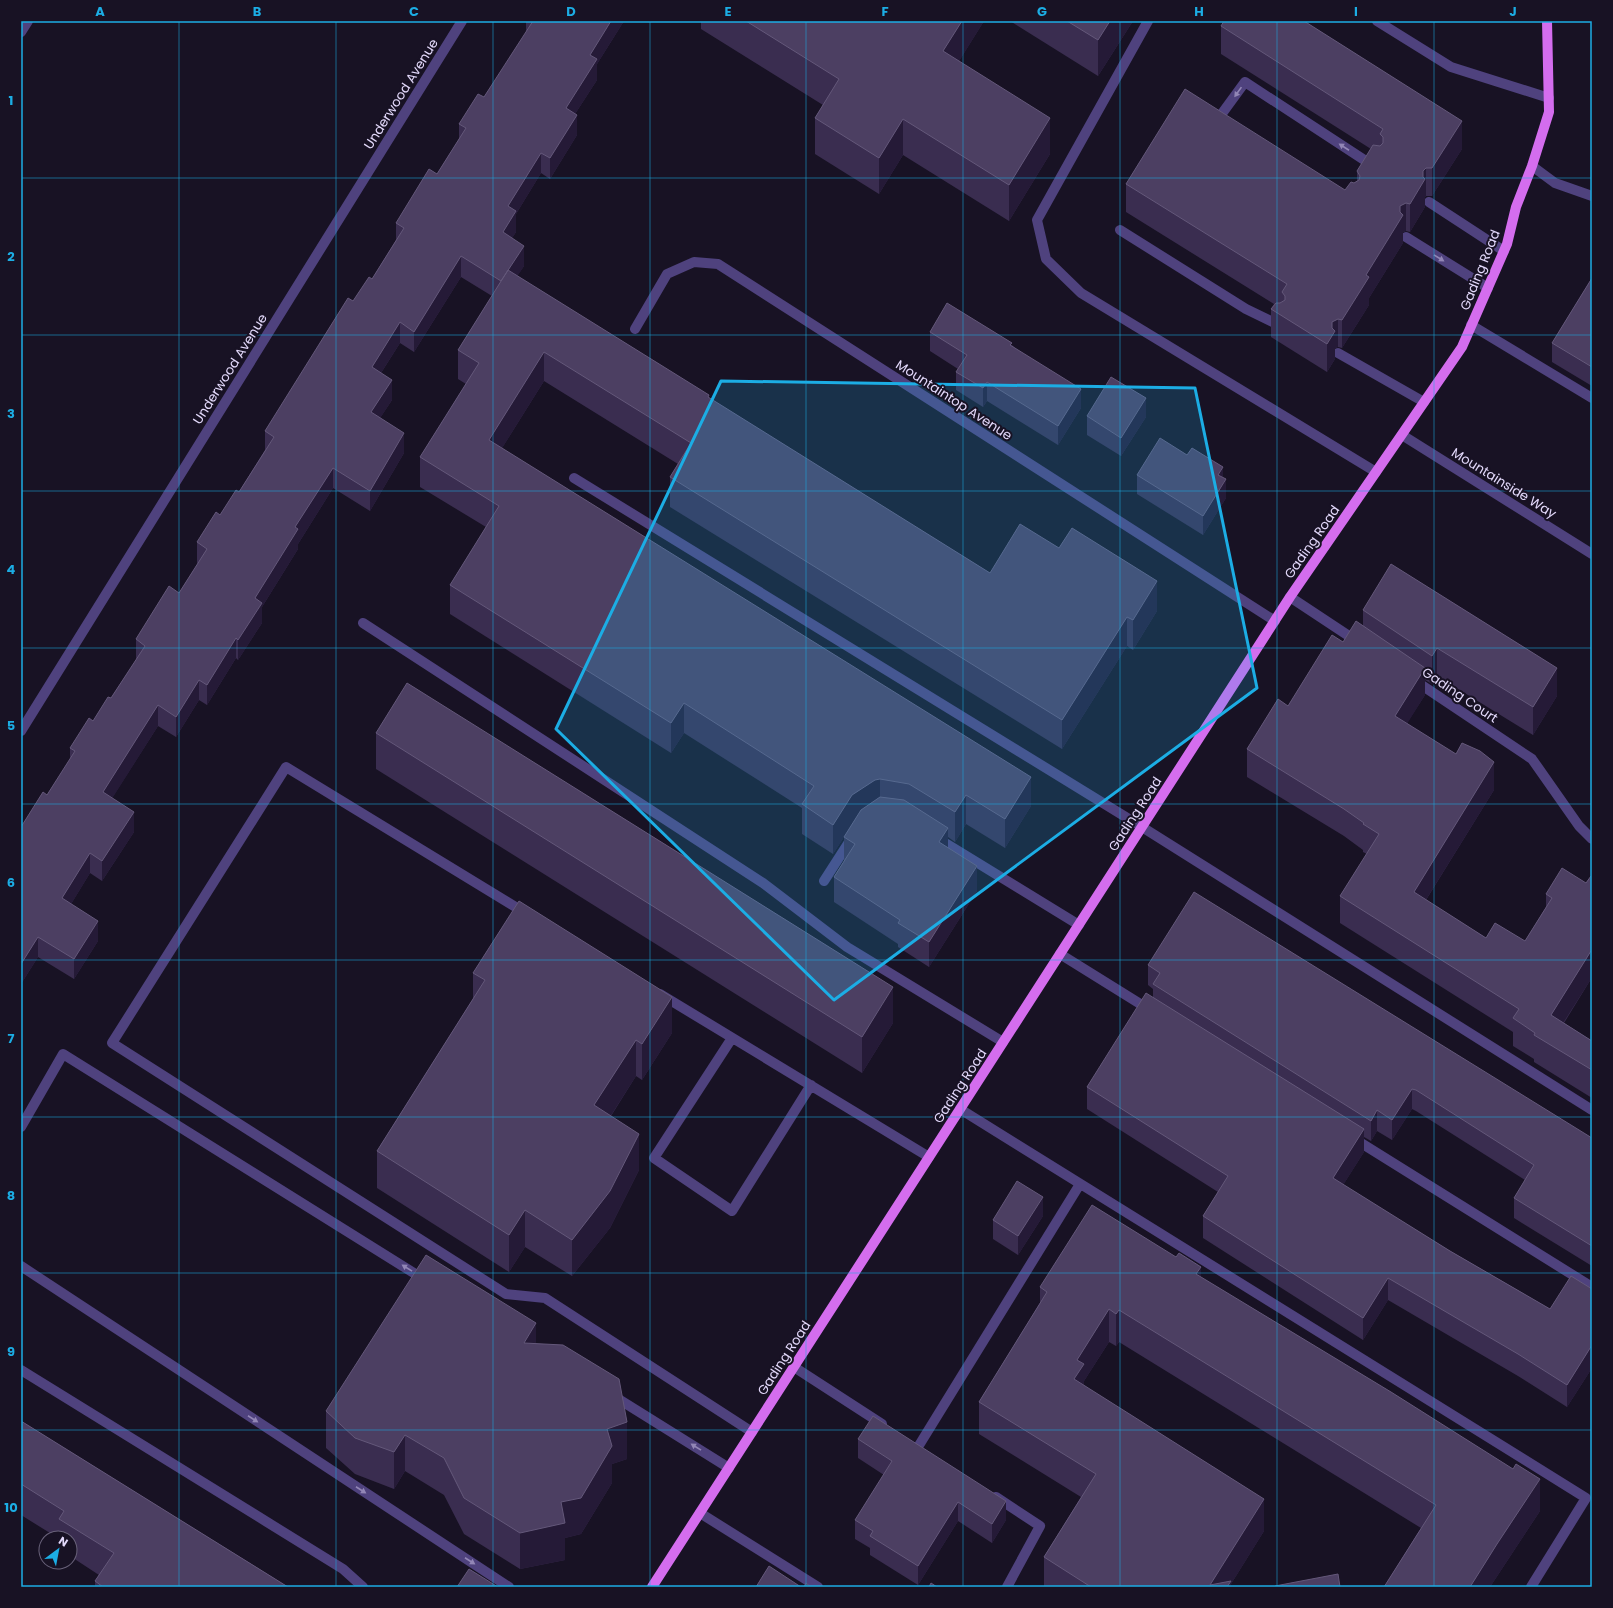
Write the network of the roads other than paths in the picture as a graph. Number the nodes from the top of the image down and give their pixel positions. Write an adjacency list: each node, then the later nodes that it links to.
1 (28, 21): 6 (street)
2 (462, 21): 32 (street, Underwood Avenue)
3 (1148, 21): 24 (street)
4 (1377, 21): 7 (street)
5 (1547, 21): 7 (main road, Gading Road)
6 (21, 32)
7 (1549, 98): 9 (main road, Gading Road)
8 (1231, 127): 10 (street, one-way to 8)
9 (1532, 166): 11 (street); 15 (main road, Gading Road)
10 (1377, 168)
11 (1592, 196)
12 (1429, 202): 15 (street)
13 (1120, 230): 17 (street)
14 (1406, 237): 16 (street, one-way to 16)
15 (1504, 251): 16 (main road, Gading Road)
16 (1488, 288): 18 (main road, Gading Road)
17 (1279, 325)
18 (1471, 325): 21 (street); 22 (main road, Gading Road)
19 (634, 329): 28 (street, Mountaintop Avenue)
20 (1338, 353): 22 (street)
21 (1592, 398)
22 (1424, 402): 23 (main road, Gading Road)
23 (1402, 435): 24 (main road, Gading Road); 26 (street, Mountainside Way)
24 (1376, 472): 27 (main road, Gading Road)
25 (574, 478): 33 (street)
26 (1592, 554)
27 (1290, 597): 28 (main road, Gading Road); 30 (street)
28 (1275, 620): 33 (main road, Gading Road)
29 (363, 623): 44 (street)
30 (1366, 648)
31 (1406, 674): 36 (street, Gading Court)
32 (21, 731)
33 (1142, 828): 39 (main road, Gading Road); 47 (street)
34 (856, 830): 37 (street)
35 (926, 831): 39 (street)
36 (1592, 838)
37 (824, 881)
38 (535, 919): 59 (street)
39 (1079, 925): 40 (main road, Gading Road)
40 (1060, 954): 42 (street); 44 (main road, Gading Road)
41 (650, 988): 43 (street)
42 (1158, 1016)
43 (732, 1038): 45 (street); 45 (street)
44 (1003, 1042): 46 (main road, Gading Road)
45 (811, 1085): 50 (street)
46 (960, 1109): 50 (main road, Gading Road); 51 (street)
47 (1592, 1110)
48 (21, 1127): 53 (street, one-way to 48)
49 (1345, 1132): 54 (street)
50 (929, 1157): 55 (main road, Gading Road)
51 (1080, 1184): 60 (street); 69 (street)
52 (21, 1266): 65 (street, one-way to 65)
53 (434, 1285)
54 (1592, 1287)
55 (794, 1367): 58 (street); 59 (main road, Gading Road)
56 (21, 1370): 64 (street)
57 (603, 1390): 61 (street, one-way to 57)
58 (892, 1430)
59 (752, 1432): 61 (main road, Gading Road)
60 (930, 1454)
61 (729, 1468): 63 (main road, Gading Road)
62 (987, 1492): 68 (street)
63 (700, 1513): 66 (main road, Gading Road); 67 (street)
64 (364, 1587)
65 (509, 1587)
66 (652, 1587)
67 (818, 1587)
68 (1006, 1587)
69 (1531, 1587)

